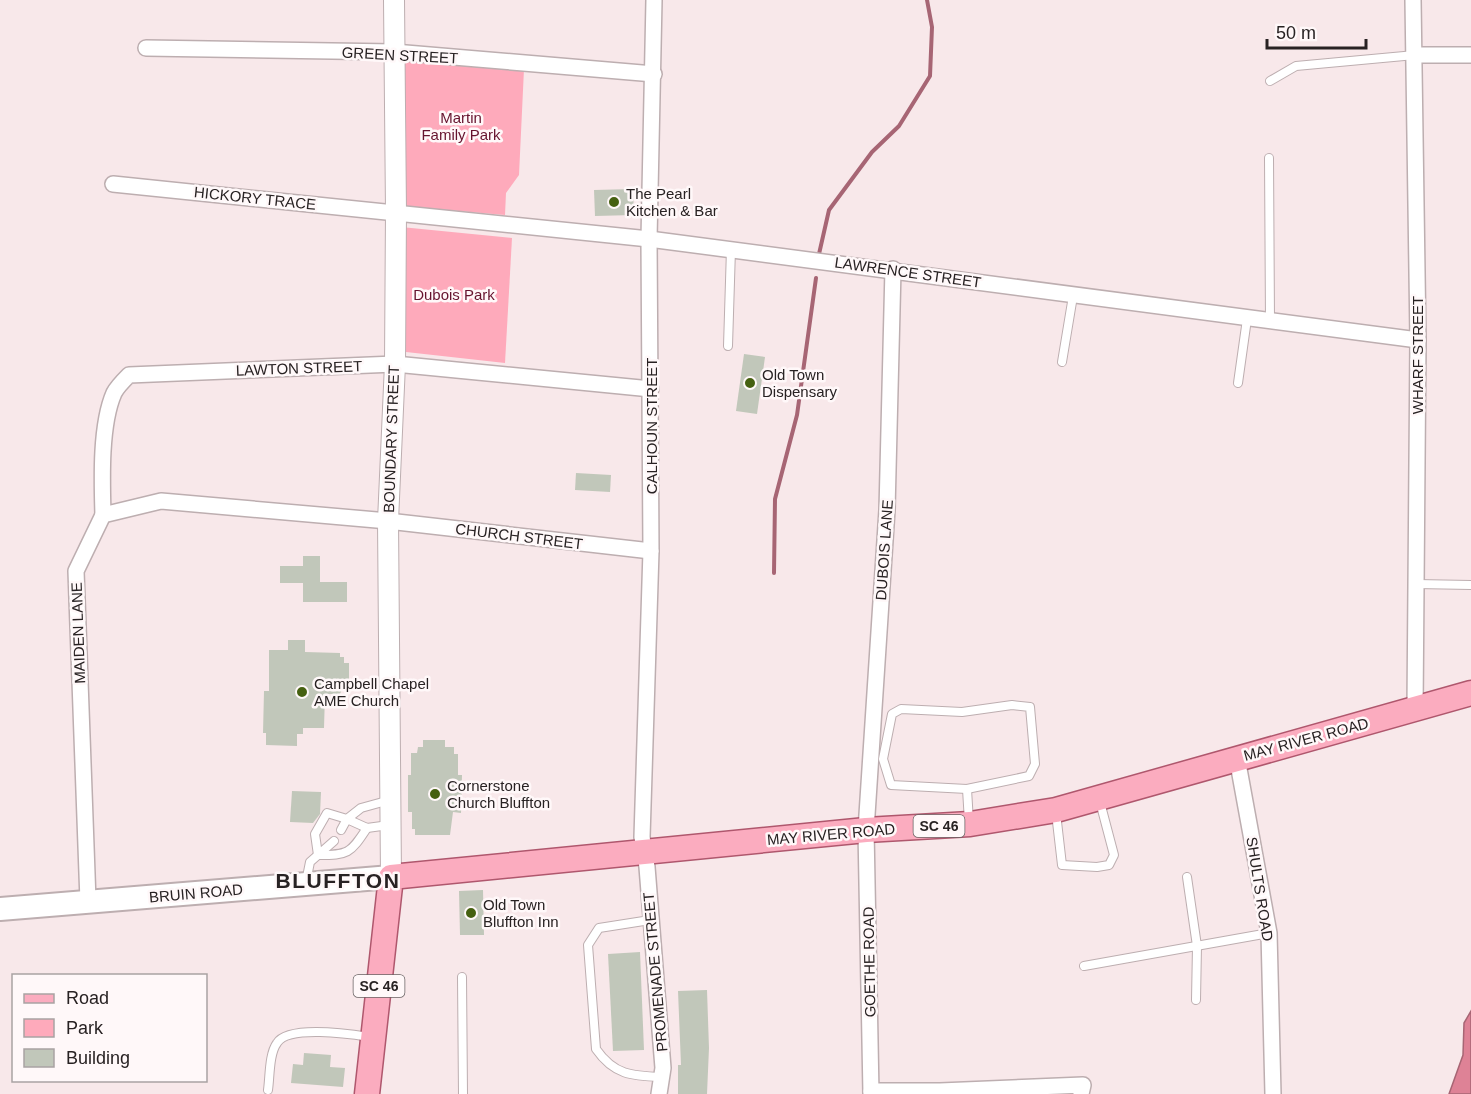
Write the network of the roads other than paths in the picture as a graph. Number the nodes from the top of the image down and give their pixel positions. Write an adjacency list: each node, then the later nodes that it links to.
1 (394, 0): 5 (street, BOUNDARY STREET)
2 (654, 0): 8 (street, CALHOUN STREET)
3 (1413, 0): 6 (street, WHARF STREET)
4 (146, 48): 5 (street, GREEN STREET)
5 (394, 52): 8 (street, GREEN STREET); 12 (street, BOUNDARY STREET)
6 (1415, 55): 7 (street); 9 (lane); 19 (street, WHARF STREET)
7 (1471, 55)
8 (654, 74): 13 (street, CALHOUN STREET)
9 (1270, 81)
10 (1269, 158): 18 (lane)
11 (113, 184): 12 (street, HICKORY TRACE)
12 (396, 212): 13 (street, LAWRENCE STREET); 22 (street, BOUNDARY STREET)
13 (649, 238): 14 (street, LAWRENCE STREET); 24 (street, CALHOUN STREET)
14 (730, 249): 15 (street, LAWRENCE STREET); 20 (lane)
15 (893, 269): 16 (street, LAWRENCE STREET); 42 (street, DUBOIS LANE)
16 (1073, 296): 17 (street, LAWRENCE STREET); 21 (lane)
17 (1247, 319): 18 (street, LAWRENCE STREET); 23 (lane)
18 (1270, 322): 19 (street, LAWRENCE STREET)
19 (1418, 340): 28 (street, WHARF STREET)
20 (729, 346)
21 (1062, 362)
22 (394, 364): 24 (street, LAWTON STREET); 25 (street, LAWTON STREET); 26 (street, BOUNDARY STREET)
23 (1238, 383)
24 (651, 389): 27 (street, CALHOUN STREET)
25 (103, 515): 26 (street); 49 (street, MAIDEN LANE)
26 (388, 521): 27 (street, CHURCH STREET); 35 (street, BOUNDARY STREET)
27 (651, 551): 44 (street, CALHOUN STREET)
28 (1416, 584): 29 (lane); 31 (street, WHARF STREET)
29 (1471, 585)
30 (1471, 693): 31 (main road, MAY RIVER ROAD / SC 46)
31 (1415, 709): 32 (main road, MAY RIVER ROAD / SC 46)
32 (1237, 758): 34 (main road, MAY RIVER ROAD / SC 46); 52 (street, SHULTS ROAD)
33 (967, 789): 33 (lane); 38 (lane)
34 (1099, 798): 36 (main road, MAY RIVER ROAD / SC 46); 36 (lane)
35 (390, 801): 37 (lane); 39 (street, BOUNDARY STREET)
36 (1056, 810): 38 (main road, MAY RIVER ROAD / SC 46)
37 (348, 819): 40 (lane); 41 (lane); 45 (lane)
38 (970, 824): 42 (main road, MAY RIVER ROAD / SC 46)
39 (391, 825): 40 (lane); 46 (street, BOUNDARY STREET)
40 (367, 828): 45 (lane)
41 (341, 830)
42 (866, 830): 44 (main road, MAY RIVER ROAD / SC 46); 60 (street, GOETHE ROAD)
43 (334, 841): 45 (lane)
44 (643, 851): 46 (main road, MAY RIVER ROAD / SC 46); 51 (street, PROMENADE STREET)
45 (318, 855): 48 (lane)
46 (391, 877): 48 (main road, BRUIN ROAD); 57 (main road, SC 46)
47 (1187, 877): 53 (lane)
48 (306, 884): 49 (main road, BRUIN ROAD)
49 (88, 901): 50 (main road, BRUIN ROAD)
50 (0, 909)
51 (650, 920): 58 (street, PROMENADE STREET); 58 (lane)
52 (1269, 933): 53 (lane); 66 (street, SHULTS ROAD)
53 (1197, 946): 54 (lane); 56 (lane)
54 (1084, 966)
55 (462, 977): 63 (lane)
56 (1196, 1000)
57 (374, 1037): 59 (lane); 62 (main road, SC 46)
58 (662, 1077): 64 (street, PROMENADE STREET)
59 (268, 1090)
60 (871, 1093): 61 (street)
61 (940, 1093): 65 (street)
62 (368, 1094)
63 (463, 1094)
64 (659, 1094)
65 (1082, 1094)
66 (1273, 1094)

